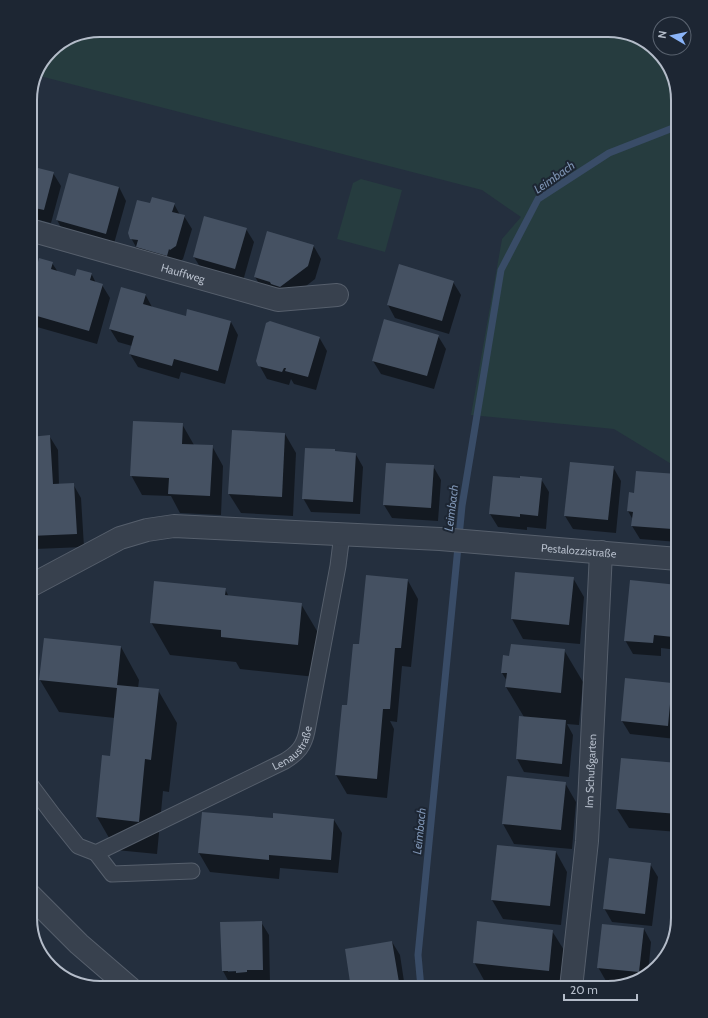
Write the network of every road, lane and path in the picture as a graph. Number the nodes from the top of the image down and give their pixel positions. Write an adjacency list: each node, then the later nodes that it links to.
1 (37, 232): 2 (street, Hauffweg)
2 (337, 294)
3 (342, 534): 4 (street, Pestalozzistraße); 6 (street); 8 (lane, Lenaustraße)
4 (601, 552): 5 (street, Pestalozzistraße); 12 (street, Im Schußgarten)
5 (671, 558)
6 (37, 582)
7 (37, 793): 8 (lane)
8 (96, 853): 9 (lane)
9 (192, 871)
10 (37, 902): 11 (street)
11 (122, 981)
12 (572, 981)

